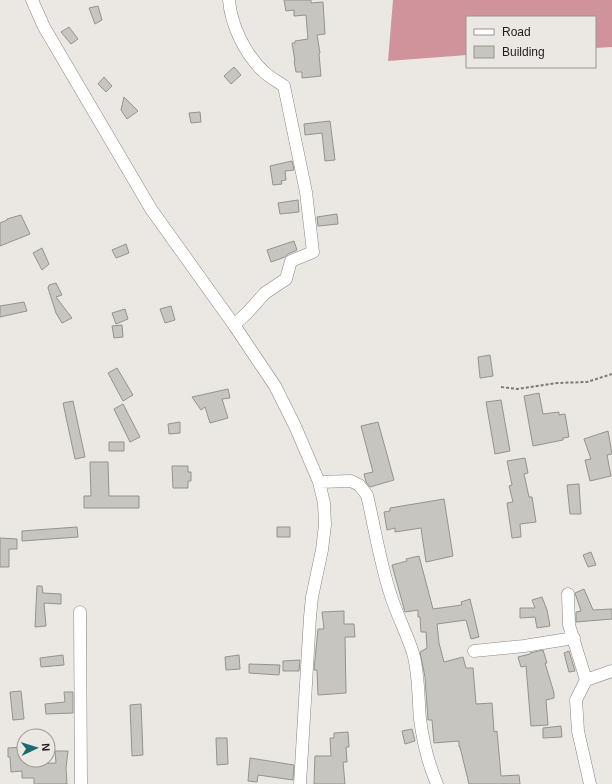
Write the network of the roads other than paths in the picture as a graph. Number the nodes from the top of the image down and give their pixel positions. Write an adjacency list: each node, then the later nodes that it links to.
1 (32, 0): 3 (street)
2 (229, 0): 3 (street)
3 (234, 325): 4 (street)
4 (319, 482): 12 (street); 13 (street)
5 (568, 594): 7 (street)
6 (80, 612): 11 (street)
7 (574, 638): 8 (street); 10 (street)
8 (474, 651)
9 (612, 671): 10 (street)
10 (586, 680): 14 (street)
11 (81, 784)
12 (300, 784)
13 (437, 784)
14 (590, 784)

